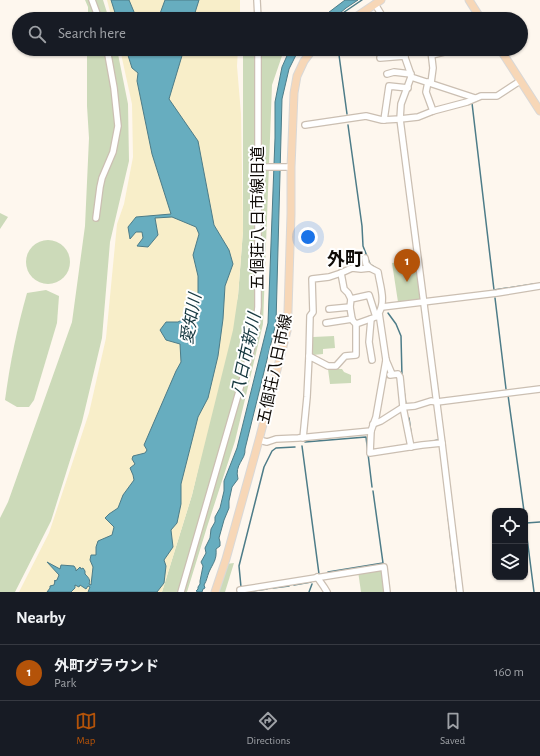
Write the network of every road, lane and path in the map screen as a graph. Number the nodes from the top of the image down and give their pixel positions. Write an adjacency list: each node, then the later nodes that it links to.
1 (92, 0): 6 (street)
2 (257, 0): 7 (street)
3 (382, 0): 5 (main road)
4 (468, 0): 10 (main road)
5 (375, 4): 8 (main road); 9 (street)
6 (96, 12)
7 (258, 12)
8 (363, 12)
9 (380, 12)
10 (476, 12)
11 (108, 56): 32 (street)
12 (258, 56): 30 (street, 五個荘八日市線旧道)
13 (309, 56): 31 (main road, 五個荘八日市線)
14 (389, 56): 18 (street)
15 (404, 56): 20 (street)
16 (432, 56): 22 (street)
17 (505, 56): 21 (main road)
18 (380, 58)
19 (387, 74): 20 (street)
20 (411, 76): 22 (street); 23 (street)
21 (520, 80): 24 (street); 26 (main road)
22 (429, 83): 24 (street); 25 (street)
23 (408, 88): 27 (street); 28 (street)
24 (475, 98): 25 (street)
25 (432, 112): 27 (street)
26 (540, 112)
27 (400, 119): 28 (street); 38 (street)
28 (384, 120): 29 (street)
29 (305, 125)
30 (261, 167): 31 (street); 61 (street, 五個荘八日市線旧道)
31 (289, 167): 55 (main road, 五個荘八日市線)
32 (96, 218)
33 (365, 258): 34 (street)
34 (370, 268): 35 (street); 41 (street)
35 (341, 273): 37 (street); 44 (street)
36 (540, 286): 38 (street)
37 (351, 299): 39 (street); 41 (street)
38 (423, 302): 41 (street); 50 (street)
39 (350, 307): 40 (street); 42 (street)
40 (329, 309)
41 (377, 314): 42 (street); 45 (street); 46 (street)
42 (354, 321): 43 (street); 44 (street)
43 (326, 323)
44 (309, 356): 54 (street)
45 (372, 360)
46 (386, 360): 47 (street); 48 (street)
47 (392, 374): 48 (street); 51 (street)
48 (384, 376): 52 (street)
49 (540, 389): 50 (street)
50 (437, 402): 51 (street); 56 (street)
51 (403, 407): 52 (street); 57 (street)
52 (373, 424): 53 (street)
53 (371, 431): 54 (street); 57 (street)
54 (302, 438): 55 (street)
55 (259, 440): 62 (main road, 五個荘八日市線)
56 (442, 443): 57 (street); 66 (street)
57 (411, 447)
58 (318, 577): 59 (street); 64 (street); 65 (street)
59 (269, 585): 60 (street); 63 (street)
60 (240, 590)
61 (181, 592)
62 (215, 592)
63 (269, 592)
64 (327, 592)
65 (387, 592)
66 (460, 592)

